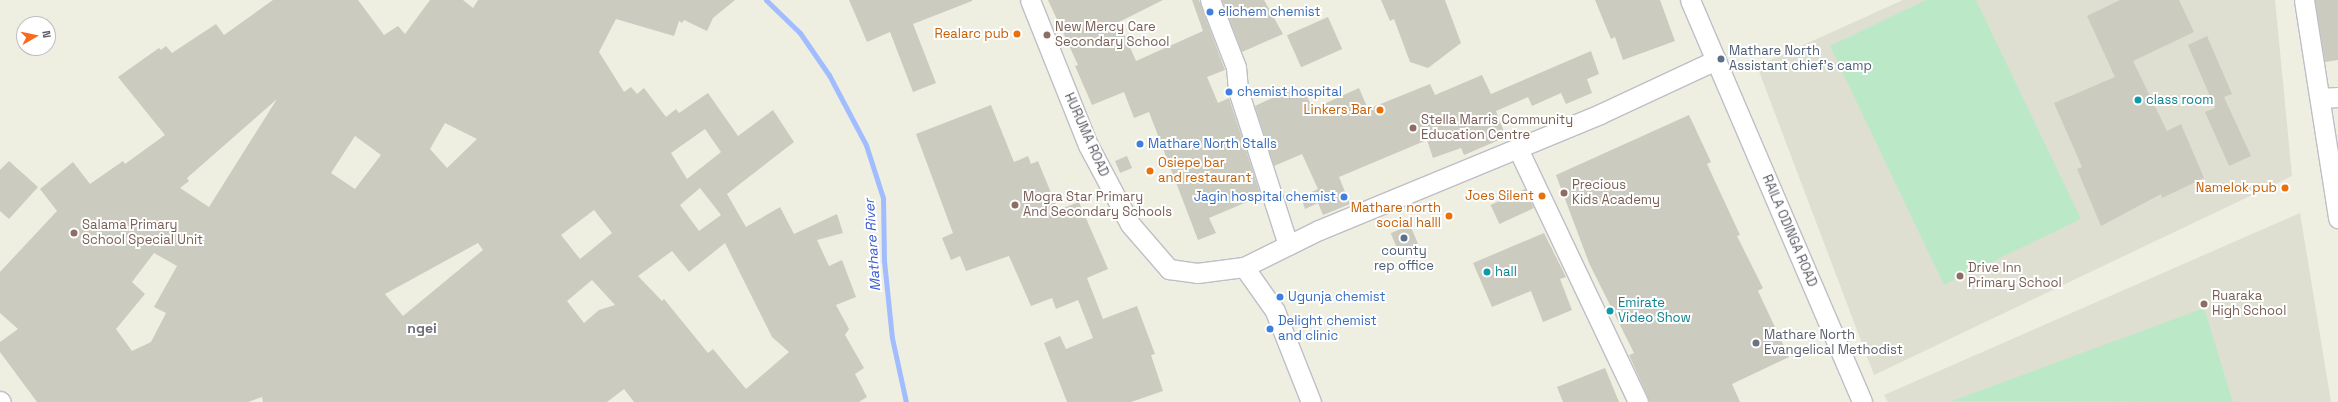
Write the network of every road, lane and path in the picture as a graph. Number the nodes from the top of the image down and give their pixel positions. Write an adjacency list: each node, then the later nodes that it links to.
1 (1030, 0): 10 (street, HURUMA ROAD)
2 (1210, 0): 9 (street)
3 (1690, 0): 5 (street, RAILA ODINGA ROAD)
4 (2304, 0): 6 (street)
5 (1716, 60): 7 (street, HURUMA ROAD); 13 (street, RAILA ODINGA ROAD)
6 (2329, 98): 8 (street)
7 (1518, 149): 9 (street, HURUMA ROAD); 12 (street)
8 (2338, 218)
9 (1288, 245): 10 (street, HURUMA ROAD)
10 (1244, 267): 11 (street)
11 (1311, 402)
12 (1638, 402)
13 (1862, 402)

